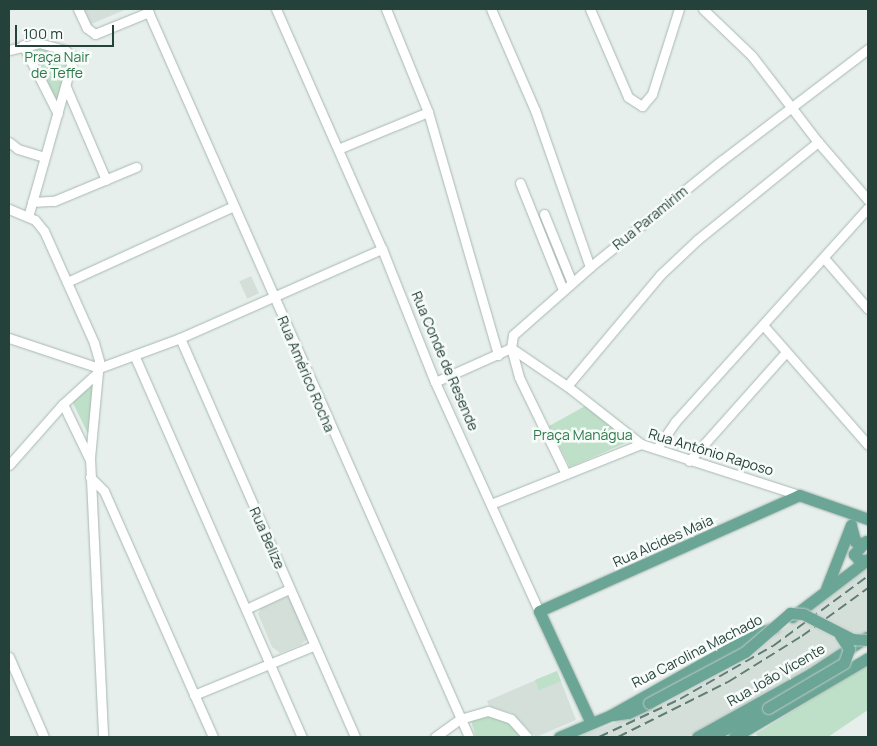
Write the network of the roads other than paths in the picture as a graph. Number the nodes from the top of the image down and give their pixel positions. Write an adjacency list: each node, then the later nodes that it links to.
1 (78, 9): 8 (street)
2 (276, 9): 18 (street, Rua Conde de Resende)
3 (386, 9): 14 (street)
4 (491, 9): 32 (street)
5 (590, 9): 6 (street)
6 (679, 9)
7 (703, 9): 13 (street)
8 (148, 10): 25 (street, Rua Américo Rocha)
9 (23, 45): 11 (street); 12 (street); 15 (street)
10 (868, 49): 13 (street, Rua Paramirim)
11 (9, 50)
12 (66, 87): 15 (street); 21 (street)
13 (791, 107): 17 (street); 32 (street, Rua Paramirim)
14 (428, 112): 18 (street); 43 (street)
15 (58, 114): 19 (street)
16 (9, 142): 19 (street)
17 (818, 142): 23 (street); 47 (street)
18 (338, 149): 30 (street, Rua Conde de Resende)
19 (44, 157): 24 (street)
20 (136, 167): 21 (street)
21 (106, 180): 24 (street)
22 (520, 183): 35 (street)
23 (868, 200)
24 (32, 202): 29 (street)
25 (234, 206): 33 (street); 36 (street, Rua Américo Rocha)
26 (868, 208): 31 (street)
27 (9, 209): 29 (street)
28 (544, 214): 34 (street)
29 (28, 217): 33 (street)
30 (382, 249): 36 (street); 46 (street, Rua Conde de Resende)
31 (824, 258): 37 (street); 38 (street)
32 (590, 267): 34 (street, Rua Paramirim)
33 (67, 282): 45 (street)
34 (572, 282): 35 (street, Rua Paramirim)
35 (563, 290): 41 (street, Rua Paramirim)
36 (273, 297): 40 (street); 79 (street, Rua Américo Rocha)
37 (868, 308)
38 (763, 325): 42 (street); 51 (street)
39 (9, 338): 45 (street)
40 (180, 338): 44 (street); 64 (street, Rua Belize)
41 (510, 348): 43 (street); 47 (street); 55 (street)
42 (786, 352): 50 (street); 53 (street)
43 (498, 355): 46 (street)
44 (135, 357): 45 (street); 66 (street)
45 (99, 370): 48 (street); 52 (street)
46 (435, 382): 58 (street, Rua Conde de Resende)
47 (567, 386): 49 (street)
48 (63, 404): 52 (street); 54 (street)
49 (641, 444): 51 (street, Rua Antônio Raposo); 55 (street, Rua Antônio Raposo)
50 (868, 446)
51 (657, 448): 53 (street, Rua Antônio Raposo)
52 (90, 458): 56 (street)
53 (689, 461): 57 (street, Rua Antônio Raposo)
54 (9, 465)
55 (566, 474): 58 (street, Rua Antônio Raposo)
56 (90, 477): 77 (street); 82 (street)
57 (799, 496): 59 (main road, Rua Antônio Raposo); 67 (main road, Rua Alcides Maia)
58 (491, 504): 67 (street, Rua Conde de Resende)
59 (839, 510): 60 (main road, Rua Antônio Raposo); 61 (main road)
60 (868, 519)
61 (851, 525): 62 (main road); 65 (main road)
62 (866, 541): 63 (main road, Rua Carolina Machado)
63 (867, 560): 65 (main road, Rua Carolina Machado)
64 (289, 589): 66 (street); 71 (street, Rua Belize)
65 (822, 594): 78 (main road, Rua Carolina Machado)
66 (246, 609): 74 (street)
67 (539, 611): 80 (main road, Rua Conde de Resende)
68 (840, 635): 70 (main road, bridge); 78 (main road, bridge); 91 (main road, bridge)
69 (868, 636): 75 (main road, Rua João Vicente)
70 (868, 640)
71 (313, 646): 74 (street); 85 (street, Rua Belize)
72 (9, 657): 81 (street)
73 (868, 658): 76 (main road)
74 (270, 664): 77 (street); 84 (street)
75 (810, 674): 76 (main road); 90 (main road, Rua João Vicente)
76 (820, 688): 92 (main road)
77 (194, 695): 83 (street)
78 (611, 715): 80 (main road, Rua Carolina Machado)
79 (460, 719): 86 (street); 87 (street, Rua Américo Rocha); 88 (street)
80 (591, 723): 89 (main road, Rua Carolina Machado)
81 (44, 737)
82 (103, 737)
83 (213, 737)
84 (302, 737)
85 (355, 737)
86 (435, 737)
87 (469, 737)
88 (526, 737)
89 (559, 737)
90 (697, 737)
91 (709, 737)
92 (734, 737)

